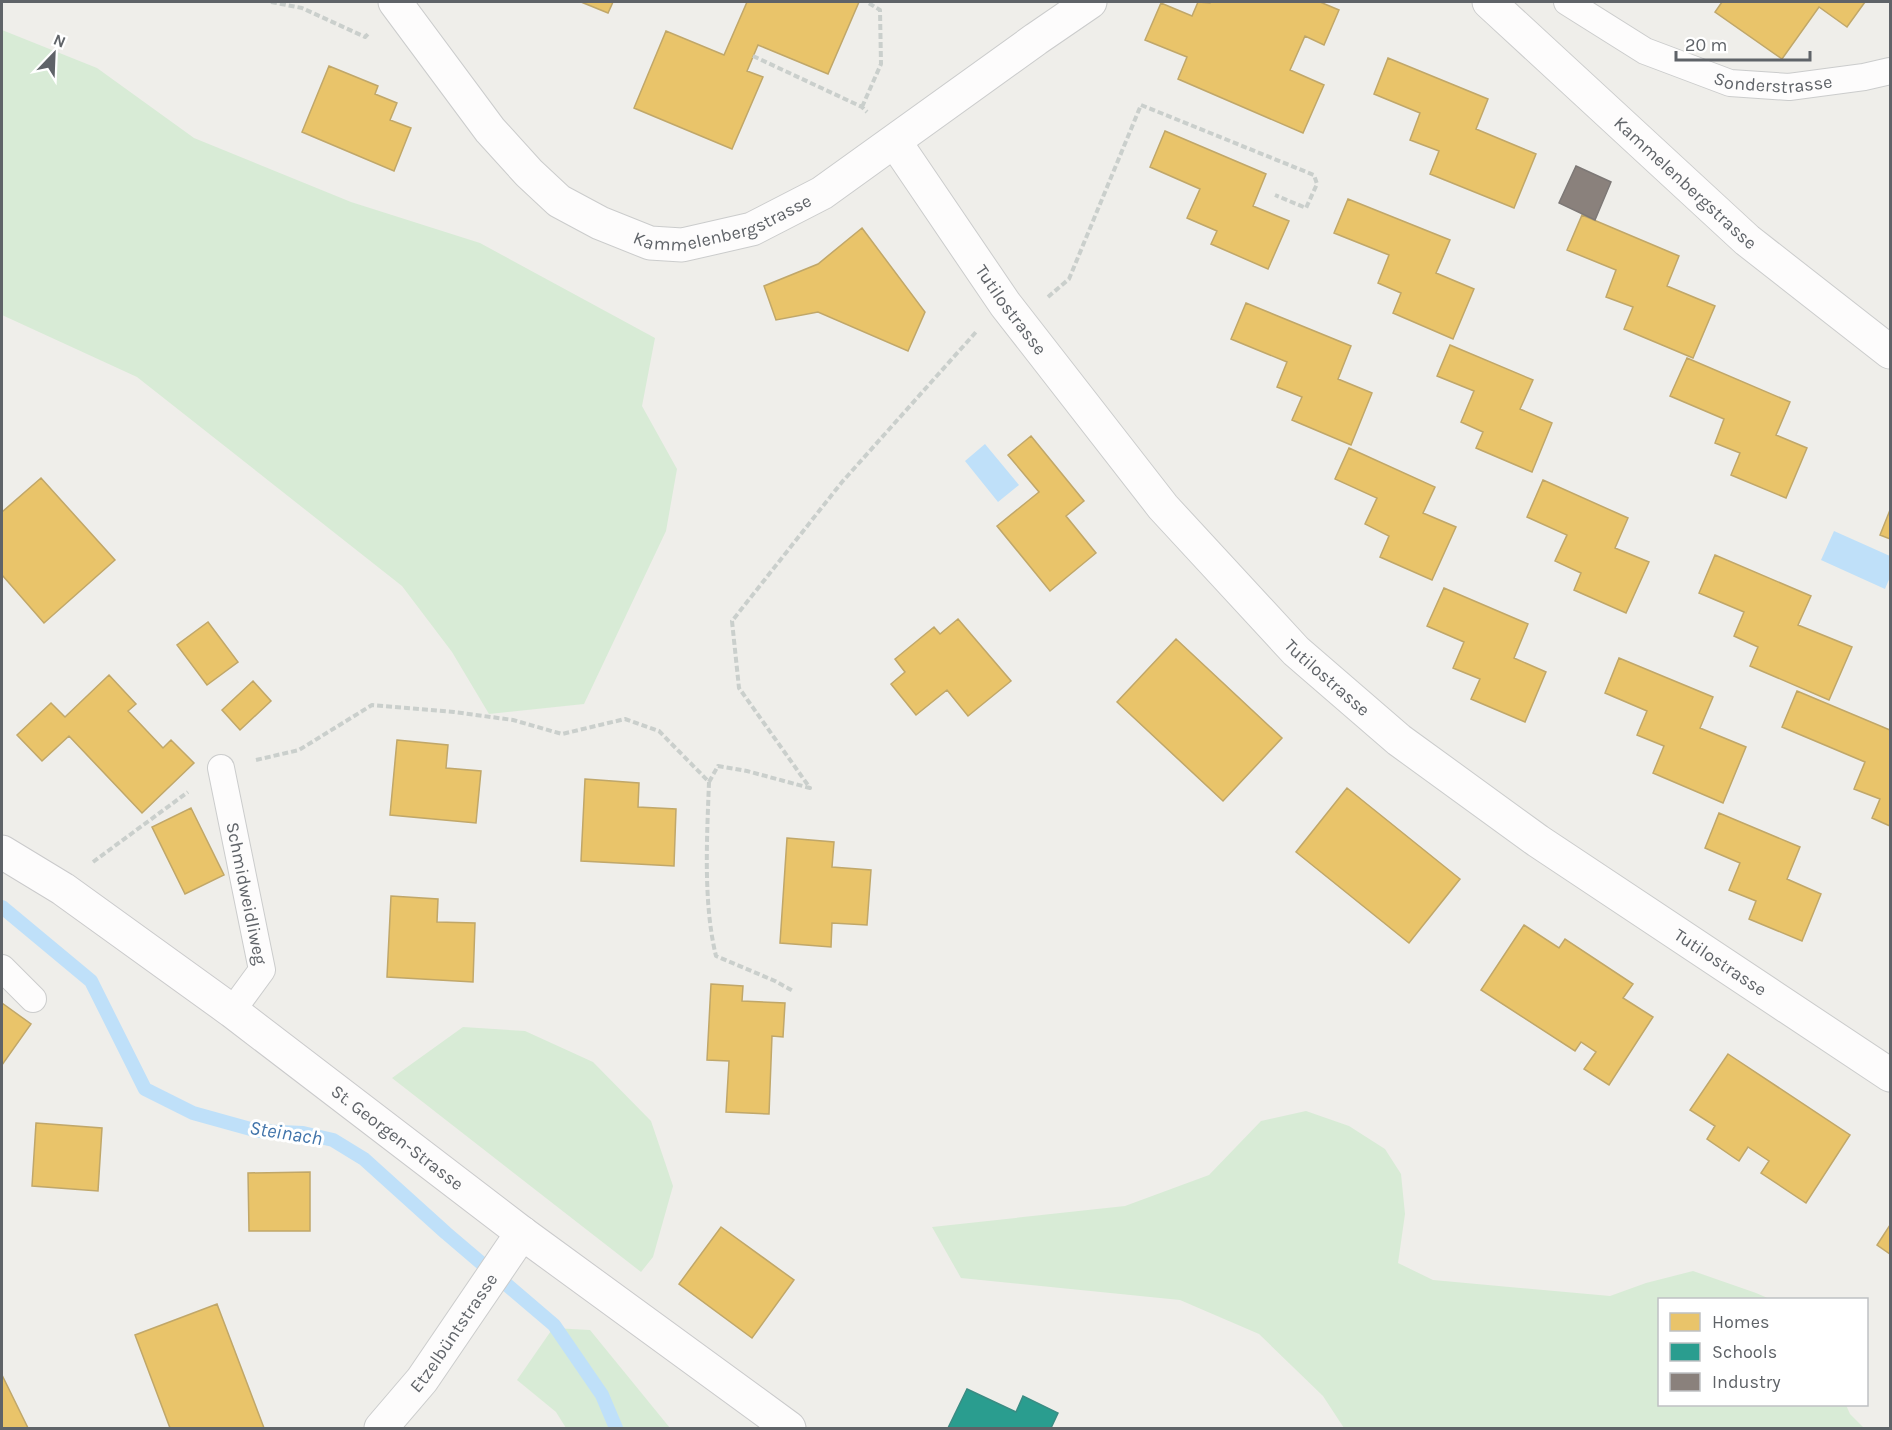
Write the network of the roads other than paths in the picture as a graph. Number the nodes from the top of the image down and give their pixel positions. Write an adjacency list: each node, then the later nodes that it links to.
1 (395, 2): 6 (street, Kammelenbergstrasse)
2 (1090, 2): 6 (street, Kammelenbergstrasse)
3 (1489, 2): 7 (street, Kammelenbergstrasse)
4 (1567, 2): 5 (lane, Sonderstrasse)
5 (1890, 70)
6 (884, 131): 13 (street, Tutilostrasse)
7 (1890, 352)
8 (221, 768): 12 (lane, Schmidweidliweg)
9 (2, 852): 12 (street, St. Georgen-Strasse)
10 (2, 968): 11 (lane)
11 (33, 999)
12 (232, 1011): 14 (street, St. Georgen-Strasse)
13 (1890, 1075)
14 (522, 1233): 15 (street, Etzelbüntstrasse); 16 (street, St. Georgen-Strasse)
15 (381, 1428)
16 (789, 1428)

